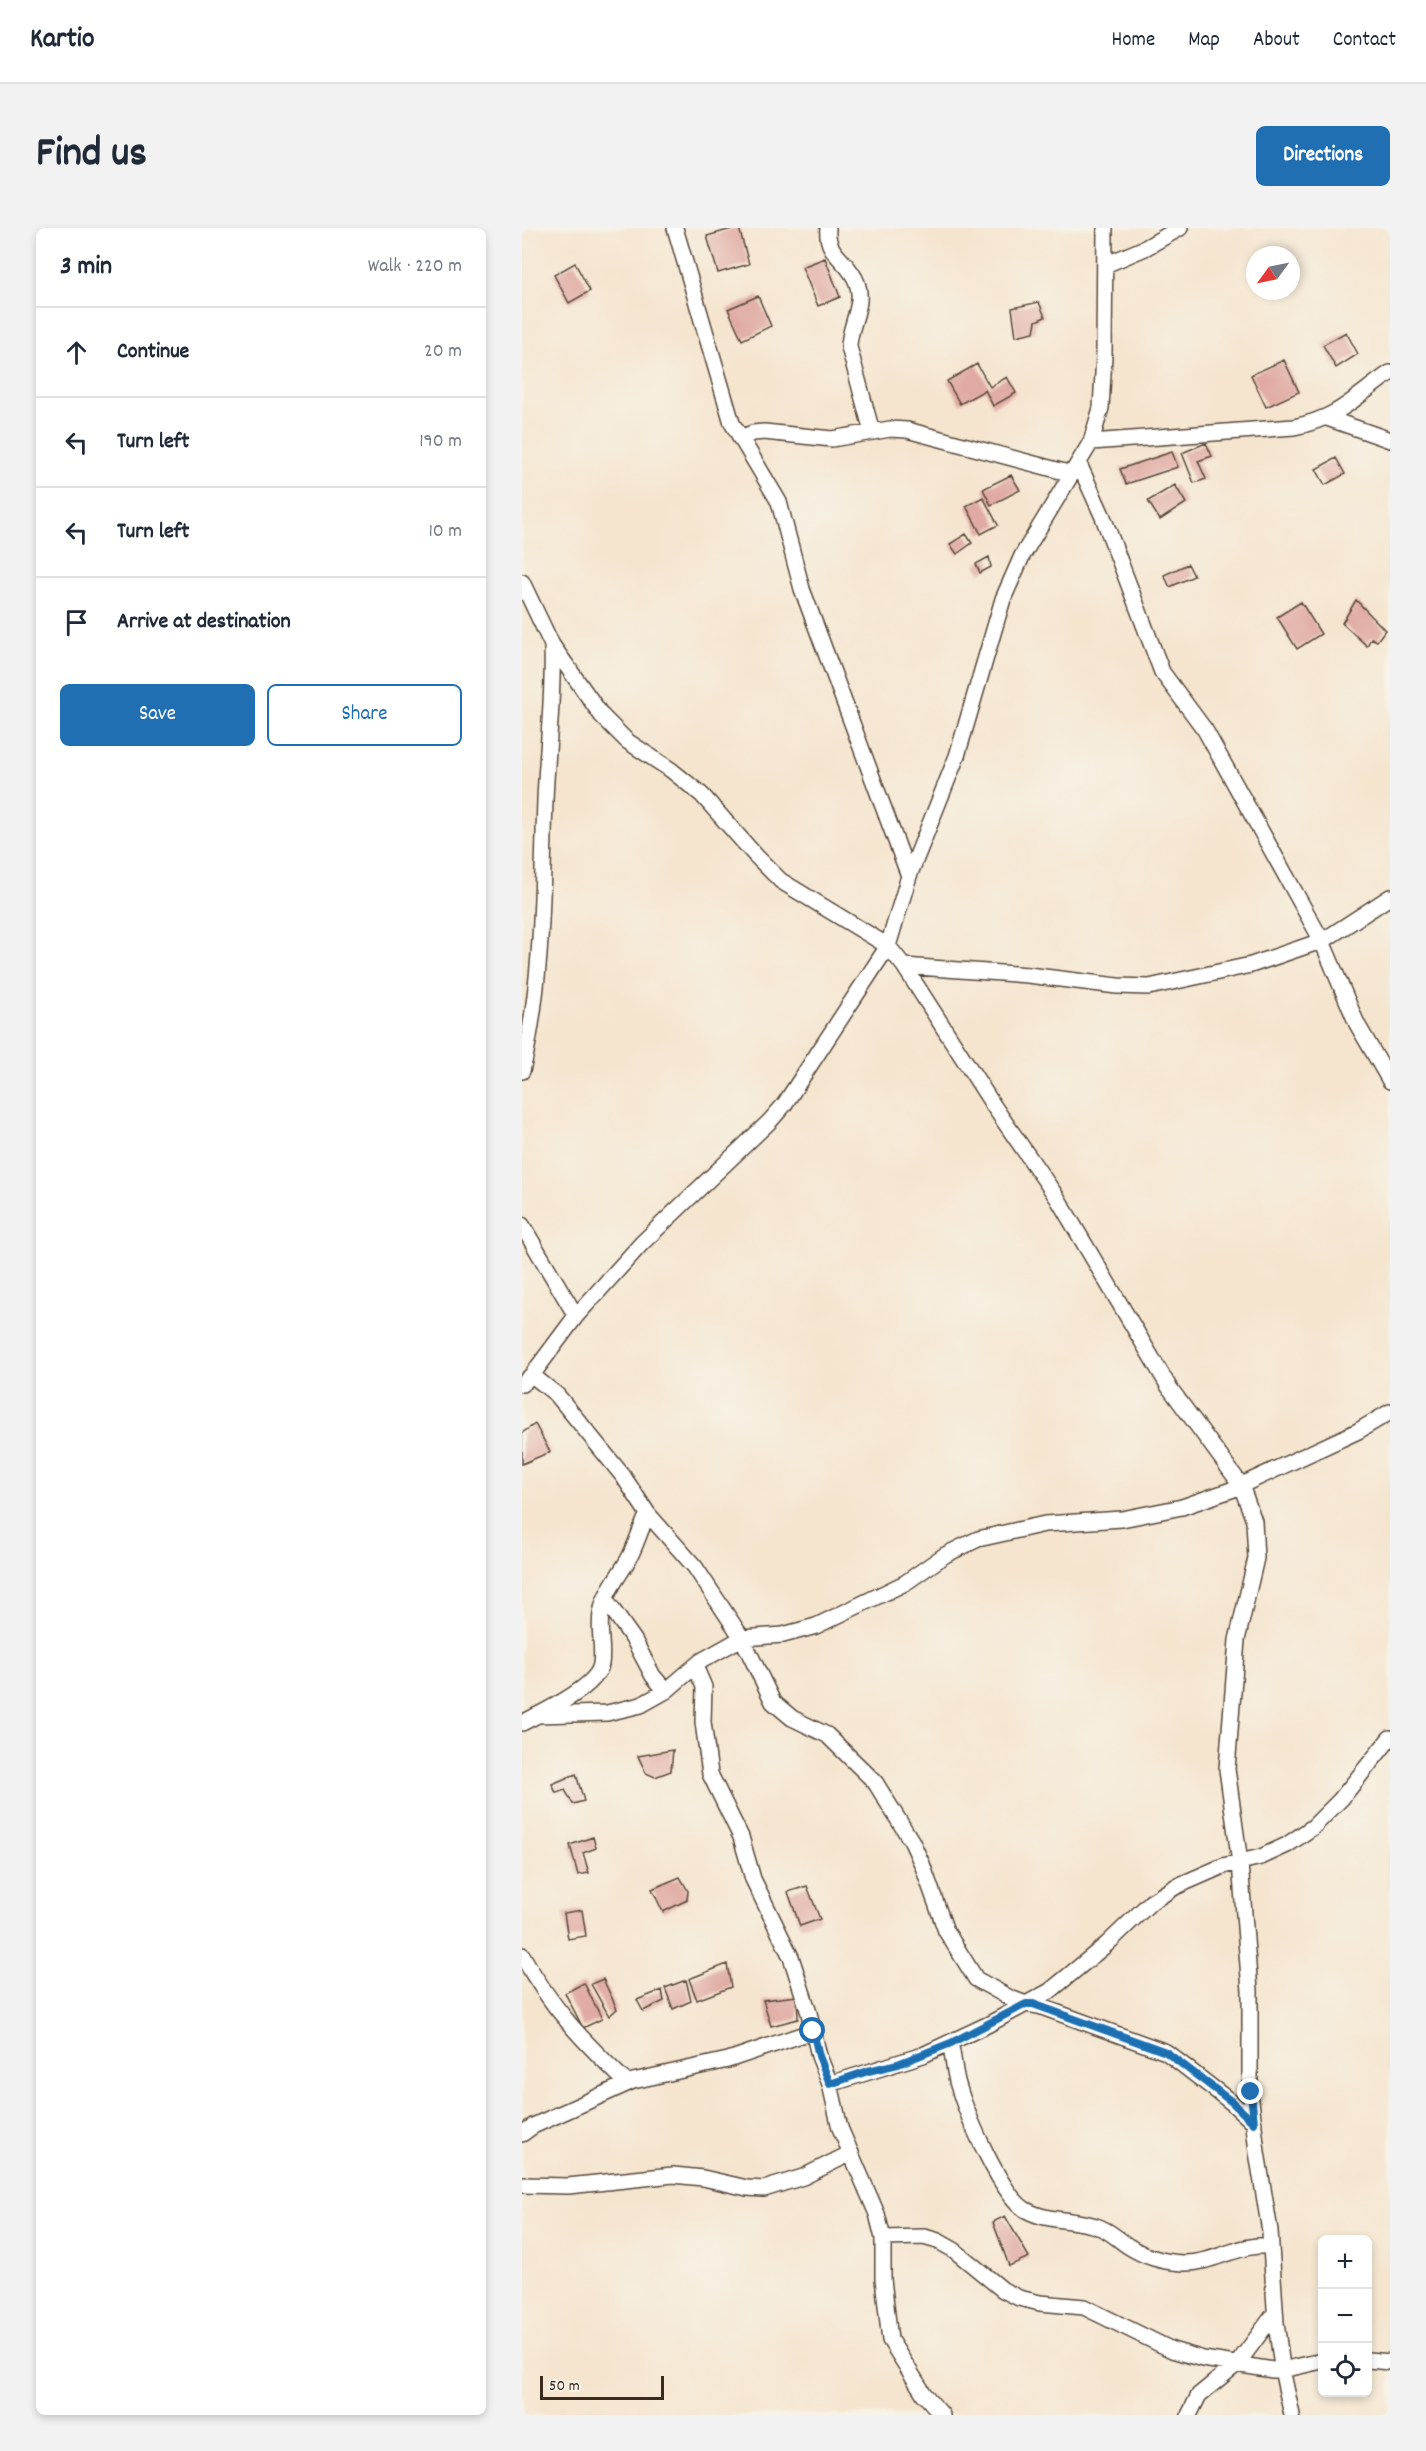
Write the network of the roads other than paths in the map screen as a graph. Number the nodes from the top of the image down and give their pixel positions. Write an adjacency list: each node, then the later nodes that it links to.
1 (675, 228): 9 (street)
2 (828, 228): 8 (street)
3 (1105, 228): 5 (street)
4 (1180, 228): 5 (street)
5 (1105, 265): 11 (street)
6 (1390, 373): 7 (street)
7 (1327, 418): 10 (street); 11 (street)
8 (872, 432): 9 (street); 12 (street)
9 (740, 438): 15 (street)
10 (1390, 440)
11 (1091, 442): 12 (street)
12 (1076, 469): 15 (street); 17 (street)
13 (522, 582): 14 (street)
14 (552, 645): 18 (street); 20 (street)
15 (909, 876): 18 (street)
16 (1390, 897): 17 (street)
17 (1322, 941): 19 (street); 21 (street)
18 (888, 946): 19 (street); 23 (street)
19 (904, 966): 26 (street)
20 (522, 1071)
21 (1390, 1081)
22 (522, 1225): 23 (street)
23 (576, 1316): 24 (street)
24 (527, 1380): 27 (street)
25 (1390, 1413): 26 (street)
26 (1241, 1485): 29 (street); 35 (street)
27 (648, 1514): 28 (street); 29 (street)
28 (605, 1599): 31 (street); 32 (street)
29 (742, 1638): 30 (street); 37 (street)
30 (695, 1666): 31 (street); 38 (street)
31 (666, 1691): 32 (street)
32 (537, 1715): 33 (street)
33 (522, 1723)
34 (1390, 1738): 35 (street)
35 (1240, 1863): 37 (street); 42 (street)
36 (522, 1955): 40 (street)
37 (1026, 2004): 39 (street); 42 (street)
38 (813, 2031): 40 (street); 41 (street)
39 (951, 2043): 41 (street); 47 (street)
40 (627, 2083): 43 (street)
41 (830, 2084): 44 (street)
42 (1254, 2123): 47 (street)
43 (522, 2134)
44 (851, 2153): 45 (street); 46 (street)
45 (522, 2185)
46 (884, 2238): 52 (street); 54 (street)
47 (1271, 2246): 48 (street)
48 (1275, 2313): 52 (street); 53 (street)
49 (1372, 2360): 51 (street)
50 (1318, 2362): 53 (street)
51 (1390, 2362)
52 (1238, 2363): 53 (street); 55 (street)
53 (1282, 2370): 56 (street)
54 (942, 2415)
55 (1190, 2415)
56 (1292, 2415)

